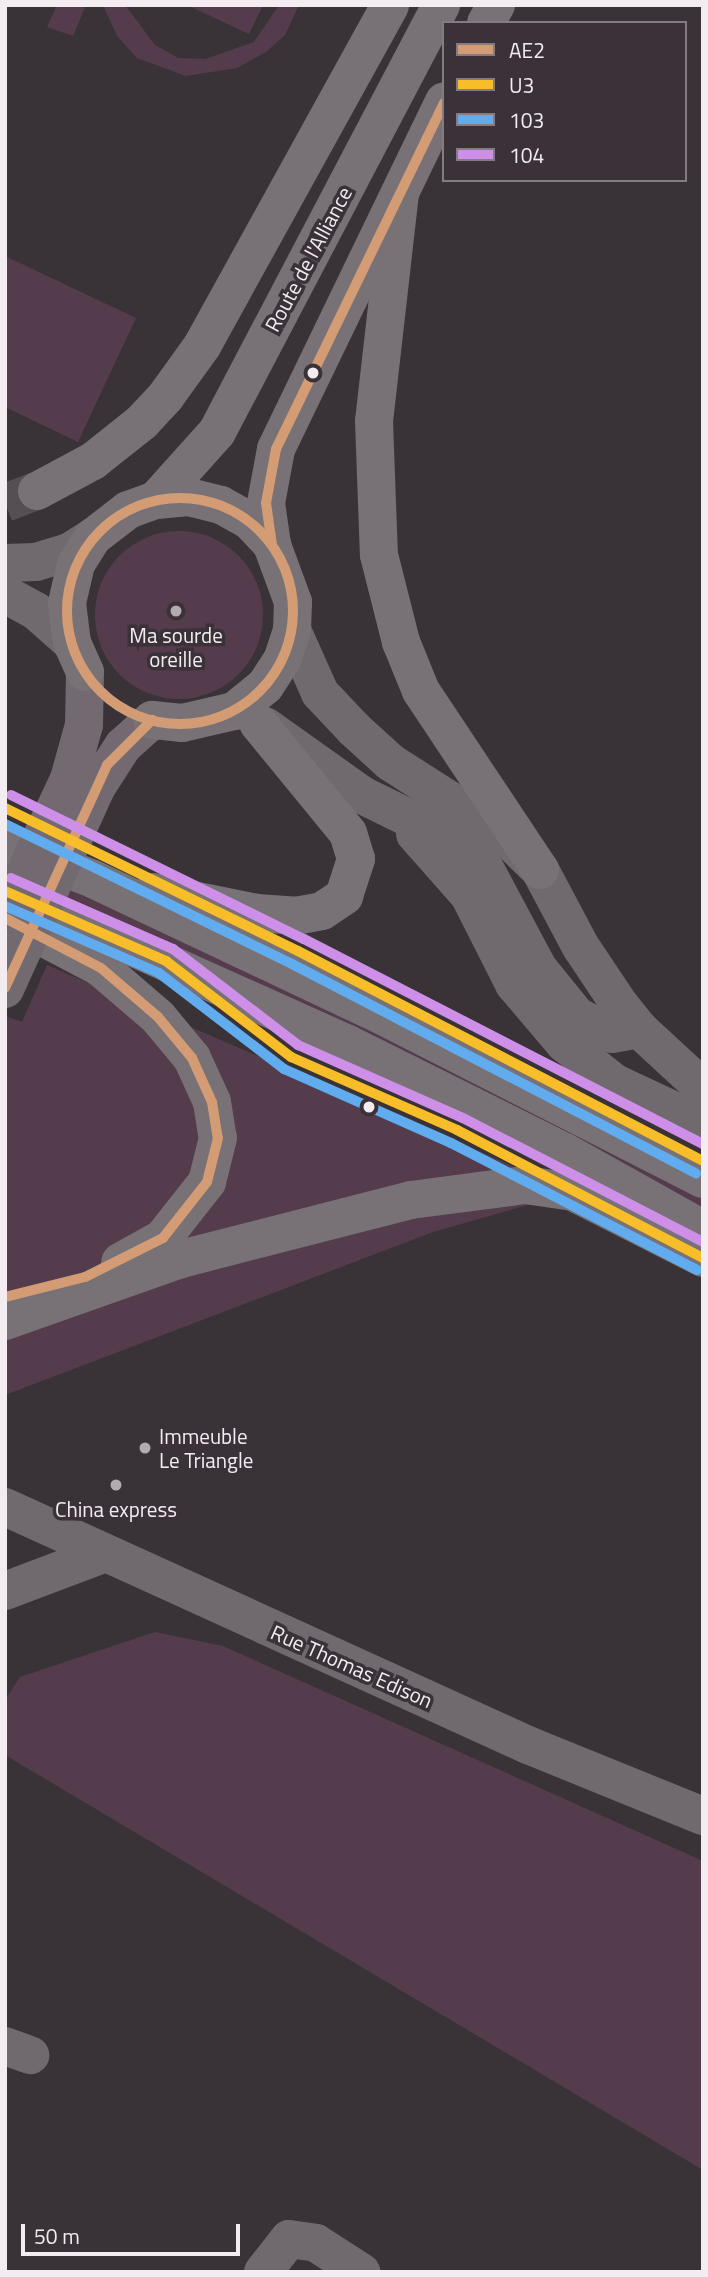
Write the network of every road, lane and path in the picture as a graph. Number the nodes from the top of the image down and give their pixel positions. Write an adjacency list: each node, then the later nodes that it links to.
1 (390, 5): 7 (highway)
2 (442, 5): 8 (highway, Route de l'Alliance)
3 (496, 5): 4 (highway)
4 (487, 21)
5 (442, 106): 6 (highway)
6 (400, 193): 10 (highway); 20 (highway)
7 (37, 491)
8 (156, 500): 9 (highway); 10 (highway)
9 (93, 537): 11 (street); 14 (highway)
10 (272, 545): 13 (highway)
11 (5, 563)
12 (5, 594): 14 (street)
13 (292, 630): 15 (highway); 20 (street)
14 (79, 658): 17 (main road)
15 (246, 717): 16 (highway); 18 (street); 21 (highway)
16 (152, 720): 17 (main road)
17 (82, 784): 23 (main road, bridge); 26 (main road, bridge)
18 (393, 813): 24 (street); 30 (street)
19 (5, 845): 21 (highway)
20 (540, 870): 25 (street)
21 (93, 880): 31 (highway)
22 (5, 891): 32 (highway)
23 (5, 916): 34 (highway)
24 (519, 933): 25 (street); 27 (street)
25 (581, 947): 27 (street)
26 (5, 989)
27 (651, 1040): 28 (street); 29 (street)
28 (703, 1077)
29 (703, 1088)
30 (703, 1124)
31 (703, 1179)
32 (703, 1229)
33 (703, 1258): 35 (highway)
34 (5, 1297)
35 (5, 1321)
36 (5, 1507): 37 (street, Rue Thomas Edison)
37 (103, 1554): 38 (street); 39 (street, Rue Thomas Edison)
38 (5, 1591)
39 (703, 1816)
40 (263, 2272): 41 (street)
41 (361, 2272)

